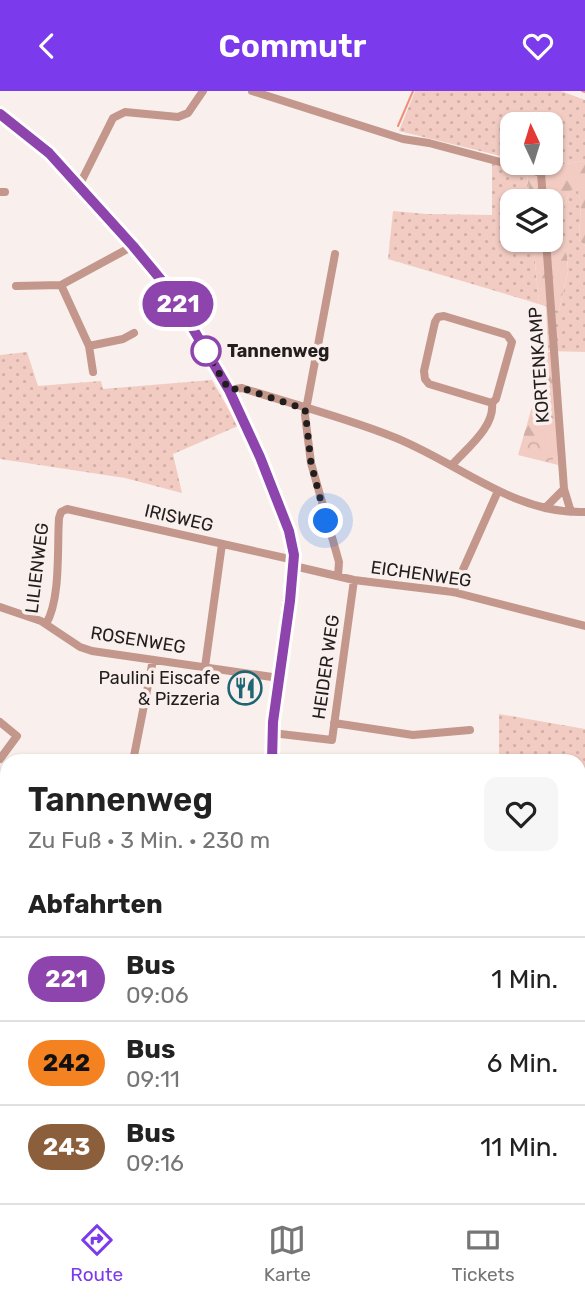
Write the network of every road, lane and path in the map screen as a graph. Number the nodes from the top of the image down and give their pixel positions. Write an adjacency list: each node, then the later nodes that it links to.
1 (203, 91): 4 (street)
2 (253, 91): 5 (street)
3 (1, 115): 4 (street)
4 (79, 185): 6 (street)
5 (542, 189)
6 (133, 246): 9 (street); 14 (street)
7 (547, 252): 18 (street, KORTENKAMP)
8 (335, 254): 16 (street)
9 (61, 285): 10 (street); 12 (street)
10 (16, 286)
11 (134, 333): 12 (street)
12 (89, 346): 13 (street)
13 (93, 372)
14 (229, 390): 16 (street); 25 (street)
15 (492, 403): 15 (street); 17 (street)
16 (305, 409): 17 (street); 26 (street)
17 (452, 465): 19 (street)
18 (564, 489): 20 (street); 21 (street, KORTENKAMP)
19 (498, 491): 20 (street); 28 (street)
20 (545, 508): 21 (street)
21 (570, 512): 22 (street)
22 (585, 512)
23 (60, 515): 24 (street, IRISWEG); 30 (street, LILIENWEG)
24 (222, 544): 25 (street, IRISWEG); 33 (street)
25 (294, 563): 26 (street, EICHENWEG); 34 (street)
26 (338, 576): 27 (street, EICHENWEG)
27 (354, 580): 28 (street, EICHENWEG); 36 (street, HEIDER WEG)
28 (453, 592): 31 (street, EICHENWEG)
29 (0, 607): 30 (street, ROSENWEG)
30 (46, 624): 32 (street, ROSENWEG)
31 (585, 626)
32 (153, 660): 33 (street, ROSENWEG); 40 (street)
33 (205, 667): 34 (street, ROSENWEG)
34 (279, 678): 38 (street)
35 (0, 722): 39 (street)
36 (334, 723): 37 (street); 38 (street, HEIDER WEG)
37 (470, 730)
38 (272, 733): 41 (street)
39 (4, 754)
40 (134, 754)
41 (272, 754)

